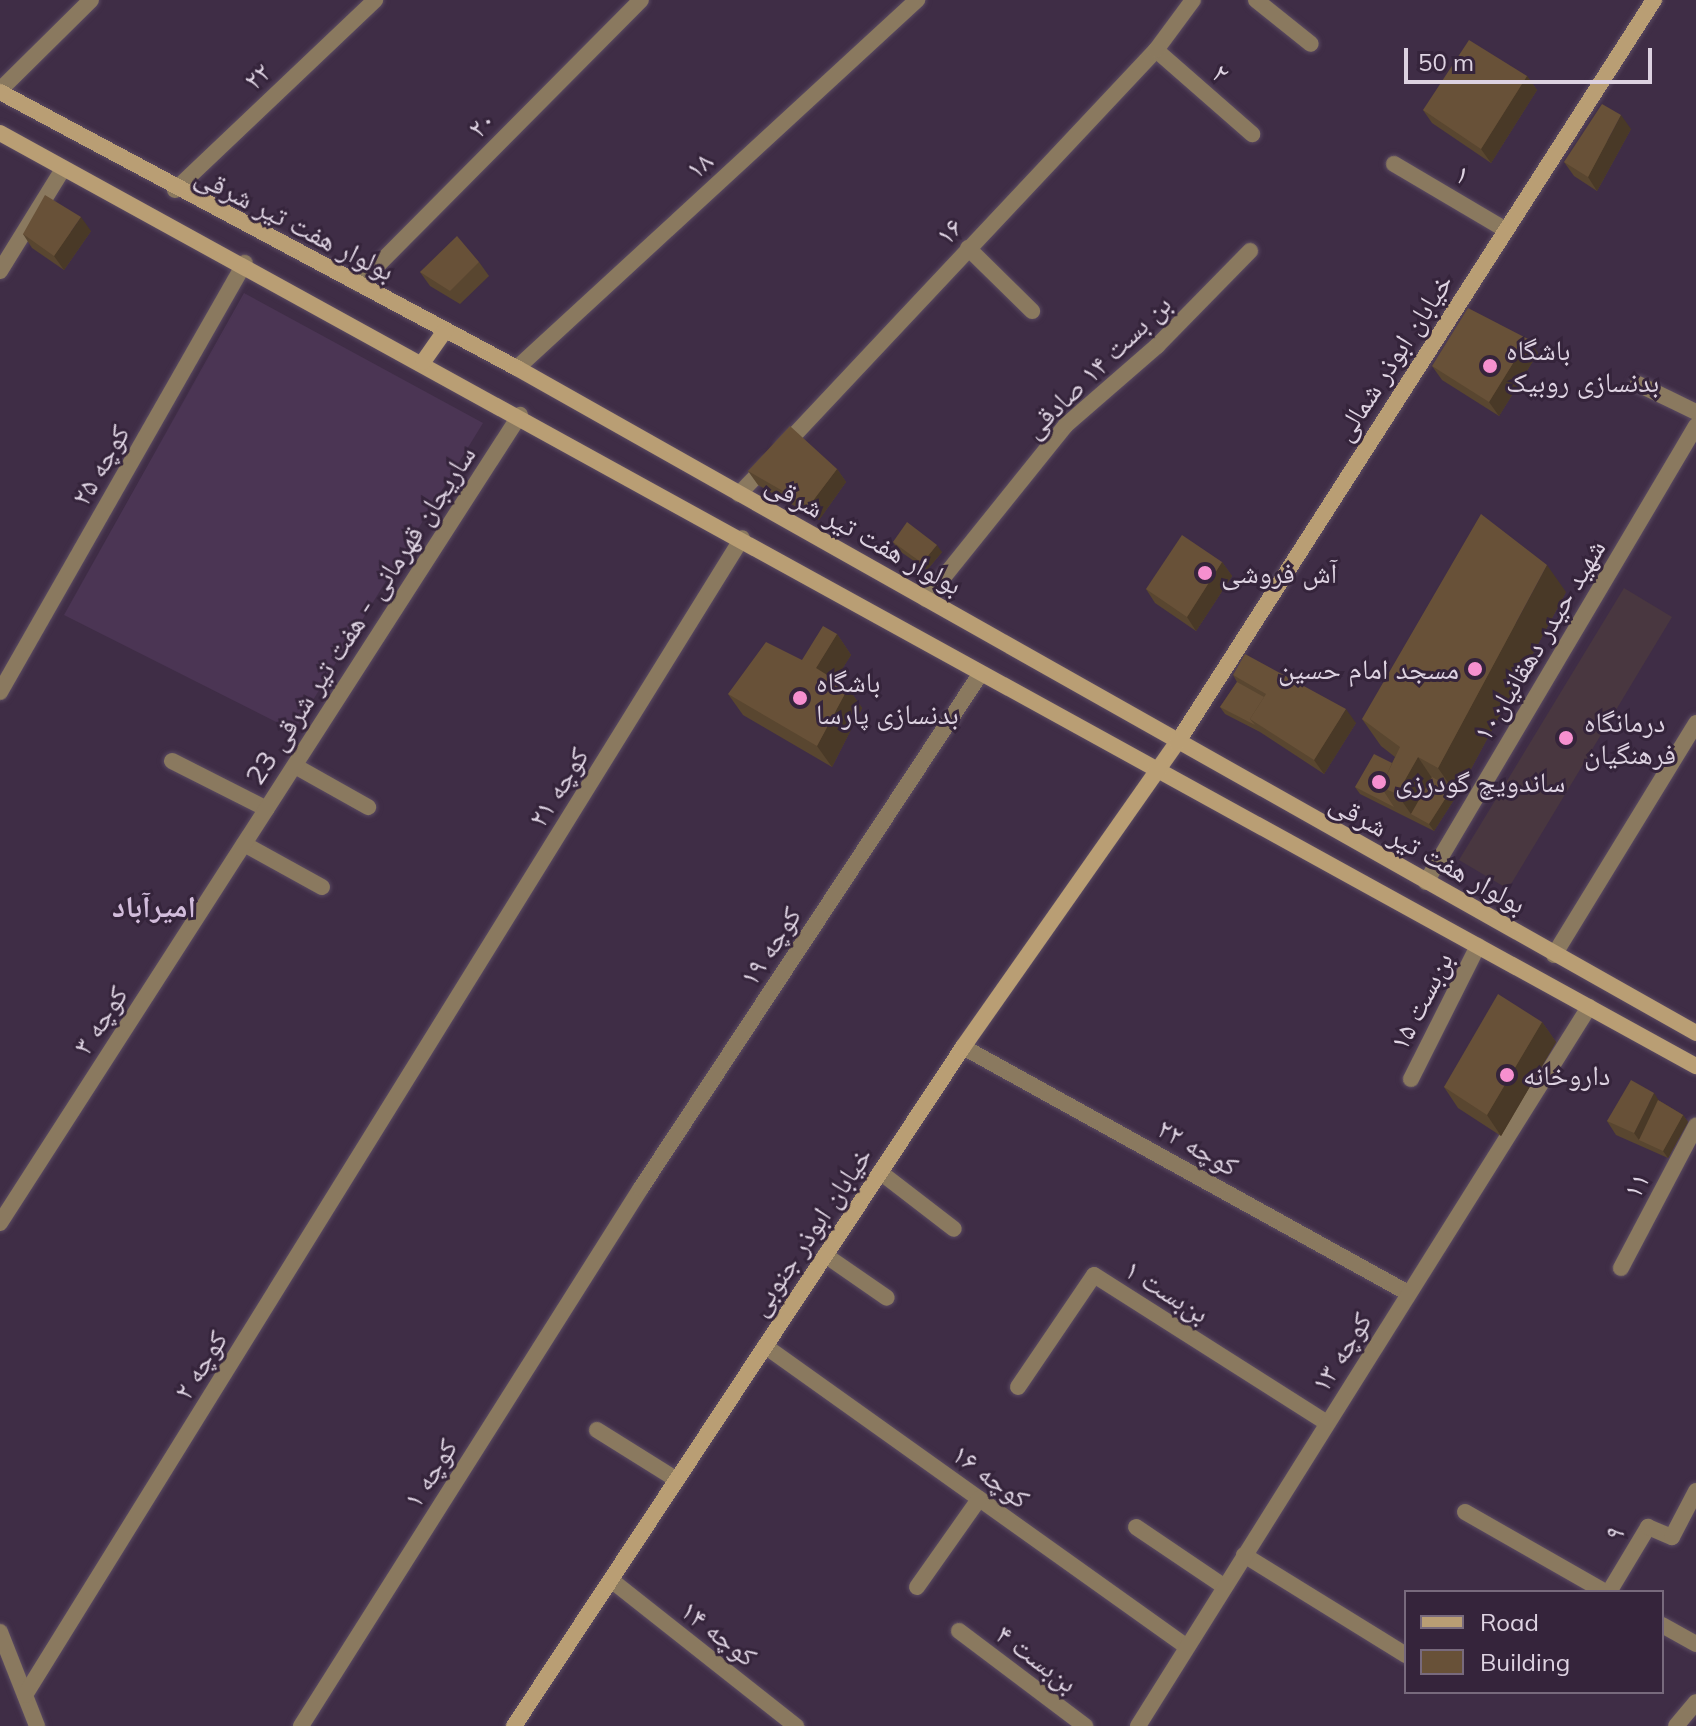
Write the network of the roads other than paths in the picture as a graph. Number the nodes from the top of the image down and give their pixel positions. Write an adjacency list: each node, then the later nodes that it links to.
1 (91, 0): 10 (street)
2 (375, 0): 15 (street, ۲۲)
3 (641, 0): 21 (street, ۲۰)
4 (917, 0): 25 (street, ۱۸)
5 (1193, 0): 9 (street, ۱۶)
6 (1256, 0): 8 (street)
7 (1654, 0): 16 (main road, خیابان ابوذر شمالی)
8 (1311, 44)
9 (1156, 50): 12 (street, ۲); 17 (street, ۱۶)
10 (0, 91): 15 (main road, بولوار هفت تیر شرقی)
11 (0, 133): 14 (main road, بولوار هفت تیر شرقی)
12 (1252, 134)
13 (1394, 164): 16 (street, ۱)
14 (63, 169): 19 (main road, بولوار هفت تیر شرقی); 20 (street)
15 (175, 190): 21 (main road, بولوار هفت تیر شرقی)
16 (1506, 230): 36 (main road, خیابان ابوذر شمالی)
17 (968, 248): 22 (street); 30 (street, ۱۶)
18 (1250, 251): 32 (street, بن بست ۱۴ صادقی)
19 (245, 263): 24 (main road, بولوار هفت تیر شرقی); 34 (street, کوچه ۲۵)
20 (0, 271)
21 (359, 284): 23 (main road, بولوار هفت تیر شرقی)
22 (1032, 311)
23 (445, 330): 24 (main road); 25 (main road, بولوار هفت تیر شرقی)
24 (423, 362): 28 (main road, بولوار هفت تیر شرقی)
25 (517, 368): 30 (main road, بولوار هفت تیر شرقی)
26 (1638, 384): 27 (street)
27 (1696, 412)
28 (520, 415): 31 (main road, بولوار هفت تیر شرقی); 38 (street, ساریجان قهرمانی - هفت تیر شرقی 23)
29 (1696, 426): 43 (street, شهید حیدر دهقانیان۱۰)
30 (739, 494): 32 (main road, بولوار هفت تیر شرقی)
31 (742, 538): 33 (main road, بولوار هفت تیر شرقی); 50 (street, کوچه ۲۱)
32 (926, 599): 36 (main road, بولوار هفت تیر شرقی)
33 (981, 673): 39 (main road, بولوار هفت تیر شرقی); 57 (street, کوچه ۱۹)
34 (0, 692)
35 (1696, 723): 46 (street)
36 (1177, 743): 39 (main road, خیابان ابوذر شمالی); 43 (main road, بولوار هفت تیر شرقی)
37 (172, 761): 41 (street)
38 (295, 766): 40 (street); 41 (street, ساریجان قهرمانی - هفت تیر شرقی 23)
39 (1157, 771): 45 (main road, بولوار هفت تیر شرقی); 49 (main road, خیابان ابوذر جنوبی)
40 (368, 807)
41 (267, 809): 42 (street, ساریجان قهرمانی - هفت تیر شرقی 23)
42 (244, 844): 44 (street); 55 (street, کوچه ۳)
43 (1426, 882): 46 (main road, بولوار هفت تیر شرقی)
44 (322, 887)
45 (1478, 946): 47 (main road, بولوار هفت تیر شرقی); 52 (street, بن‌بست ۱۵)
46 (1554, 955): 48 (main road, بولوار هفت تیر شرقی)
47 (1589, 1007): 51 (main road, بولوار هفت تیر شرقی); 60 (street, کوچه ۱۳)
48 (1696, 1033)
49 (963, 1047): 54 (main road, خیابان ابوذر جنوبی); 60 (street, کوچه ۲۲)
50 (419, 1063): 83 (street, کوچه ۲)
51 (1696, 1066)
52 (1411, 1079)
53 (1696, 1126): 59 (street, ۱۱)
54 (880, 1172): 56 (street); 58 (main road, خیابان ابوذر جنوبی)
55 (0, 1223)
56 (954, 1229)
57 (603, 1248): 86 (street, کوچه ۱)
58 (825, 1255): 61 (street); 62 (main road, خیابان ابوذر جنوبی)
59 (1621, 1268)
60 (1408, 1293): 64 (street, کوچه ۱۳)
61 (887, 1298)
62 (765, 1346): 66 (main road, خیابان ابوذر جنوبی); 68 (street, کوچه ۱۶)
63 (1018, 1387): 64 (street, بن‌بست ۱)
64 (1327, 1423): 71 (street, کوچه ۱۳)
65 (597, 1430): 66 (street)
66 (677, 1480): 72 (main road, خیابان ابوذر جنوبی)
67 (1696, 1491): 76 (street, ۹)
68 (979, 1499): 73 (street); 81 (street, کوچه ۱۶)
69 (1465, 1512): 75 (street)
70 (1136, 1527): 74 (street)
71 (1244, 1555): 74 (street, کوچه ۱۳); 82 (street)
72 (611, 1580): 87 (main road, خیابان ابوذر جنوبی); 88 (street, کوچه ۱۴)
73 (917, 1587)
74 (1225, 1587): 81 (street, کوچه ۱۳)
75 (1603, 1590)
76 (1608, 1590)
77 (1664, 1626): 80 (street)
78 (959, 1631): 89 (street, بن‌بست ۴)
79 (0, 1632): 83 (street)
80 (1696, 1644)
81 (1187, 1647): 90 (street, کوچه ۱۳)
82 (1404, 1654)
83 (25, 1695): 85 (street)
84 (1696, 1702): 91 (street)
85 (37, 1726)
86 (301, 1726)
87 (514, 1726)
88 (796, 1726)
89 (1085, 1726)
90 (1138, 1726)
91 (1676, 1726)

